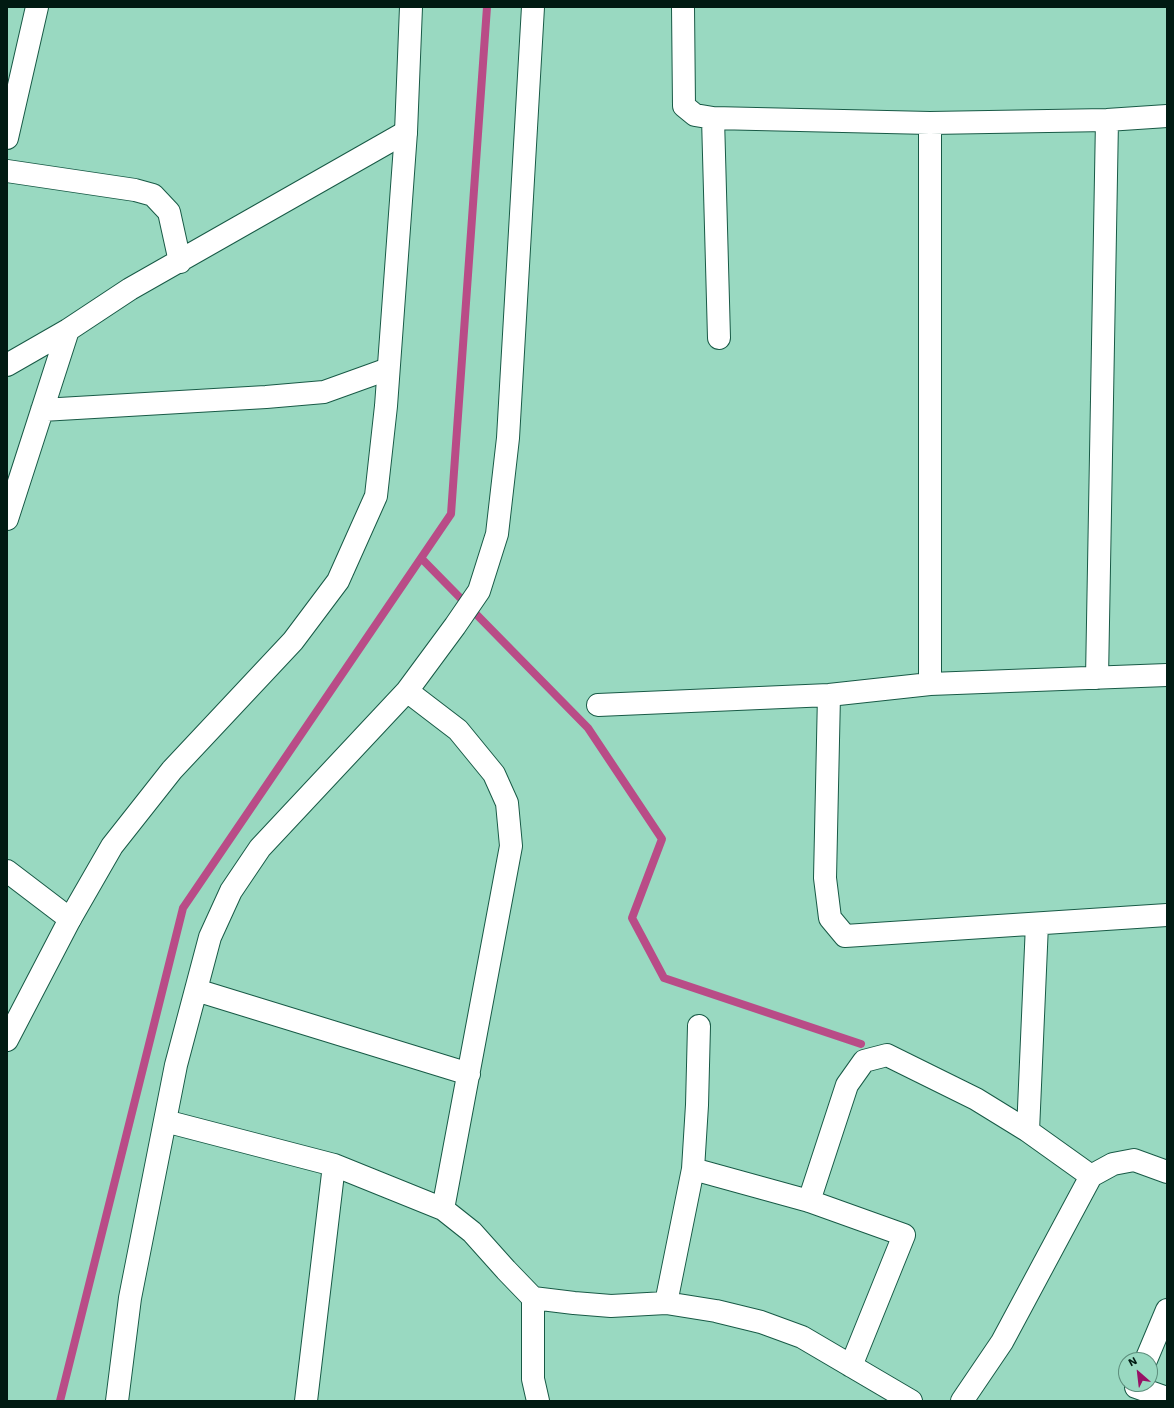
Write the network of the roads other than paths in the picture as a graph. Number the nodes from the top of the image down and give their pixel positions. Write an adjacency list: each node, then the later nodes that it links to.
1 (37, 7): 10 (street)
2 (411, 7): 9 (street)
3 (533, 7): 22 (street)
4 (683, 7): 6 (street)
5 (1167, 116): 7 (street)
6 (713, 118): 8 (street); 14 (street)
7 (1107, 120): 8 (street); 20 (street)
8 (930, 123): 21 (street)
9 (406, 132): 12 (street); 16 (street)
10 (7, 138)
11 (7, 170): 12 (street)
12 (180, 262): 13 (street)
13 (68, 330): 15 (street); 17 (street)
14 (719, 338)
15 (7, 365)
16 (388, 369): 17 (street); 27 (street)
17 (42, 410): 18 (street)
18 (7, 519)
19 (1167, 675): 20 (street)
20 (1097, 678): 21 (street)
21 (930, 684): 23 (street)
22 (408, 691): 29 (street); 32 (street)
23 (829, 695): 24 (street); 28 (street)
24 (598, 705)
25 (7, 872): 27 (street)
26 (1167, 916): 28 (street)
27 (70, 920): 31 (street)
28 (1037, 924): 34 (street)
29 (196, 990): 32 (street); 33 (street)
30 (699, 1026): 36 (street)
31 (7, 1040)
32 (469, 1074): 40 (street)
33 (165, 1121): 35 (street); 48 (street)
34 (1028, 1131): 38 (street); 39 (street)
35 (334, 1165): 40 (street); 49 (street)
36 (693, 1169): 39 (street); 42 (street)
37 (1167, 1172): 38 (street)
38 (1091, 1176): 52 (street)
39 (809, 1201): 45 (street)
40 (443, 1209): 41 (street)
41 (533, 1298): 42 (street); 50 (street)
42 (666, 1303): 45 (street)
43 (1167, 1310): 44 (street)
44 (1149, 1352)
45 (851, 1366): 51 (street)
46 (1139, 1392): 47 (street)
47 (1167, 1398)
48 (117, 1401)
49 (306, 1401)
50 (538, 1401)
51 (911, 1401)
52 (962, 1401)

